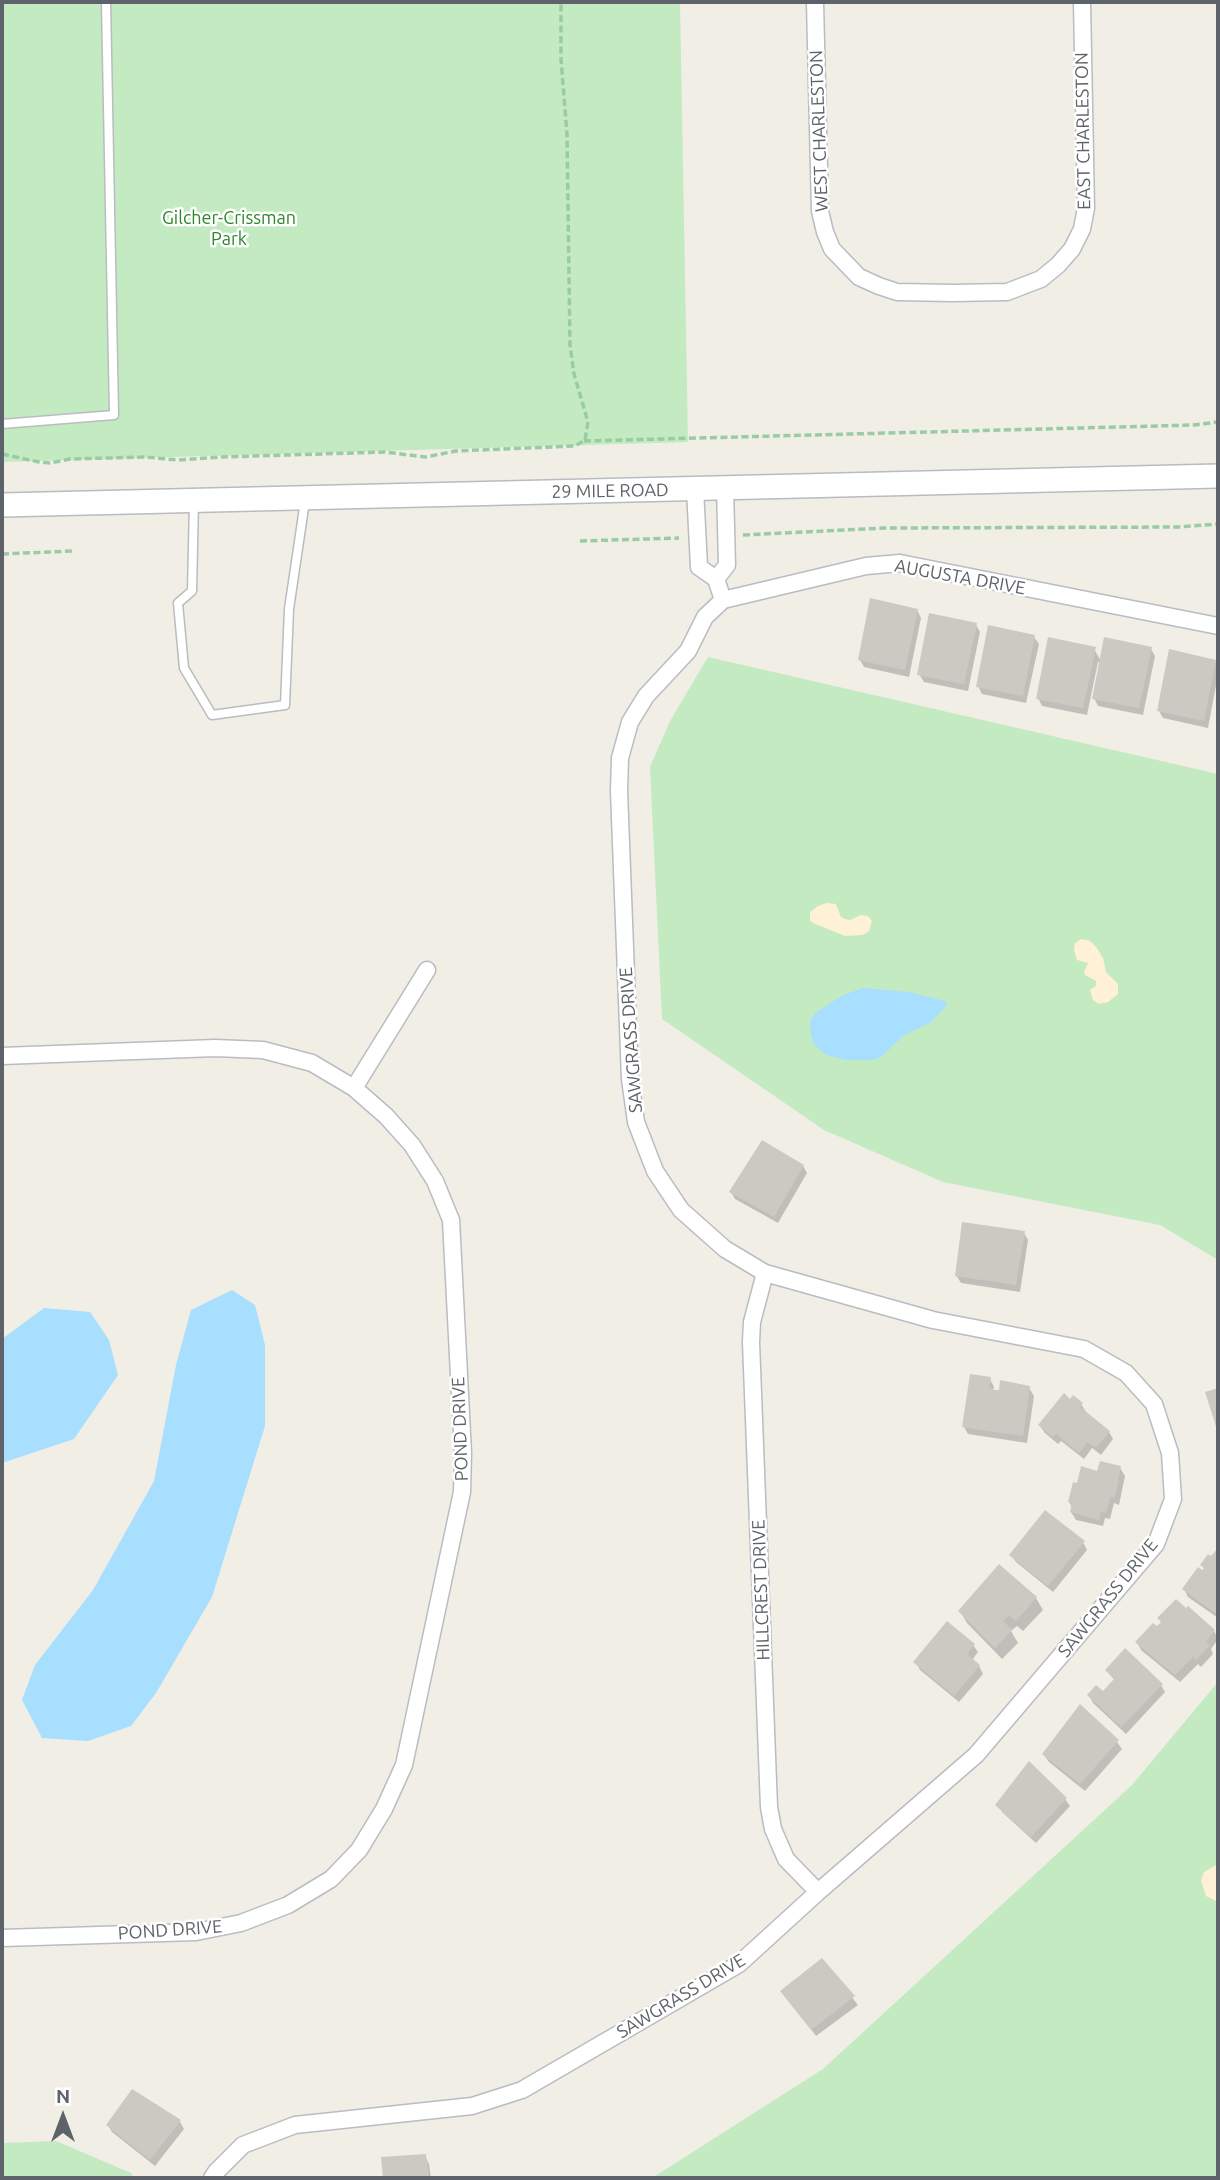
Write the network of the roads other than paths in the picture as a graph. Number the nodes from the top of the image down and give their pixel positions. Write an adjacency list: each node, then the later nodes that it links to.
1 (106, 2): 5 (lane)
2 (816, 2): 4 (street, WEST CHARLESTON)
3 (1082, 2): 4 (street, EAST CHARLESTON)
4 (953, 293)
5 (2, 424)
6 (1218, 476): 7 (street, 29 MILE ROAD)
7 (725, 488): 8 (street, 29 MILE ROAD); 12 (street)
8 (695, 489): 9 (street, 29 MILE ROAD); 12 (street)
9 (306, 498): 10 (street, 29 MILE ROAD); 10 (lane)
10 (194, 500): 11 (street, 29 MILE ROAD)
11 (2, 505)
12 (716, 579): 13 (street)
13 (723, 600): 14 (street, AUGUSTA DRIVE); 18 (street, SAWGRASS DRIVE)
14 (1218, 626)
15 (426, 970): 17 (street)
16 (2, 1056): 17 (street, POND DRIVE)
17 (354, 1088): 20 (street, POND DRIVE)
18 (765, 1273): 19 (street, HILLCREST DRIVE); 19 (street, SAWGRASS DRIVE)
19 (818, 1892): 21 (street, SAWGRASS DRIVE)
20 (2, 1938)
21 (212, 2178)

